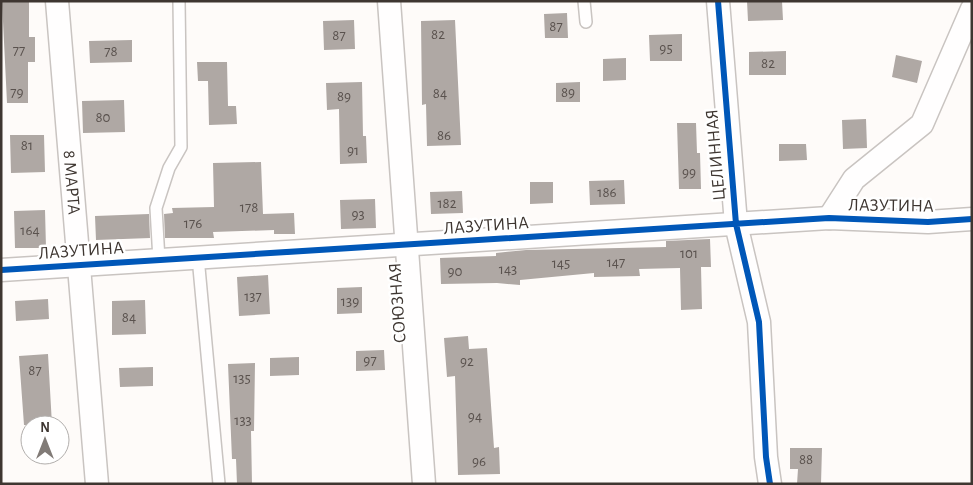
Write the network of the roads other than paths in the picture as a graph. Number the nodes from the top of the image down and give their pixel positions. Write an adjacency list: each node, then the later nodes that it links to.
1 (57, 1): 14 (street, 8 МАРТА)
2 (179, 1): 13 (lane)
3 (389, 1): 11 (street, СОЮЗНАЯ)
4 (584, 1): 7 (lane)
5 (718, 1): 10 (street, ЦЕЛИННАЯ)
6 (972, 9): 8 (street)
7 (586, 22)
8 (829, 218): 9 (street, ЛАЗУТИНА); 10 (street, ЛАЗУТИНА)
9 (972, 219)
10 (736, 224): 11 (street, ЛАЗУТИНА); 19 (street, ЦЕЛИННАЯ)
11 (408, 244): 12 (street, ЛАЗУТИНА); 18 (street, СОЮЗНАЯ)
12 (198, 257): 13 (street, ЛАЗУТИНА); 17 (lane)
13 (159, 260): 14 (street, ЛАЗУТИНА)
14 (79, 265): 15 (street, ЛАЗУТИНА); 16 (street, 8 МАРТА)
15 (1, 270)
16 (97, 484)
17 (219, 484)
18 (424, 484)
19 (770, 484)

